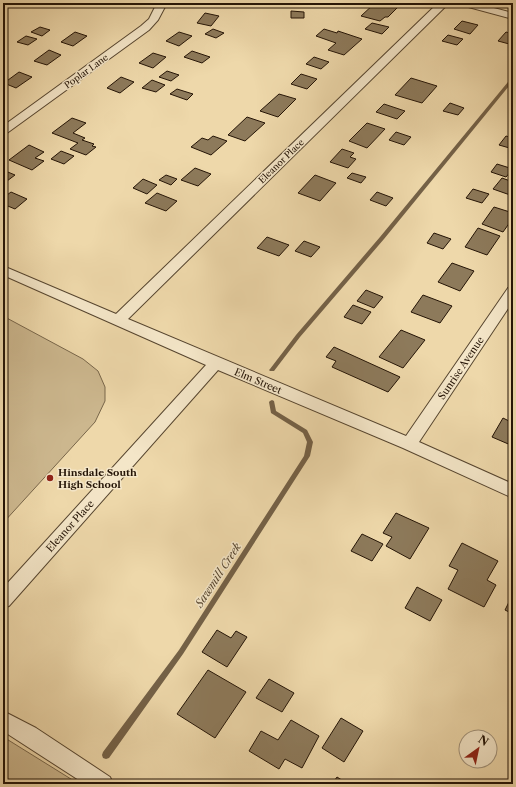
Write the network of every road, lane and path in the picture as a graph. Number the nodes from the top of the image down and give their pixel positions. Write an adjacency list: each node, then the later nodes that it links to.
1 (162, 3): 5 (street, Poplar Lane)
2 (444, 3): 8 (street, Eleanor Place)
3 (464, 3): 4 (street)
4 (513, 16)
5 (3, 131)
6 (3, 270): 8 (street, Elm Street)
7 (513, 291): 10 (street, Sunrise Avenue)
8 (119, 319): 9 (street, Elm Street)
9 (216, 363): 10 (street, Elm Street); 12 (street, Eleanor Place)
10 (409, 444): 11 (street, Elm Street)
11 (513, 491)
12 (3, 600)
13 (3, 720): 14 (street)
14 (104, 784)

